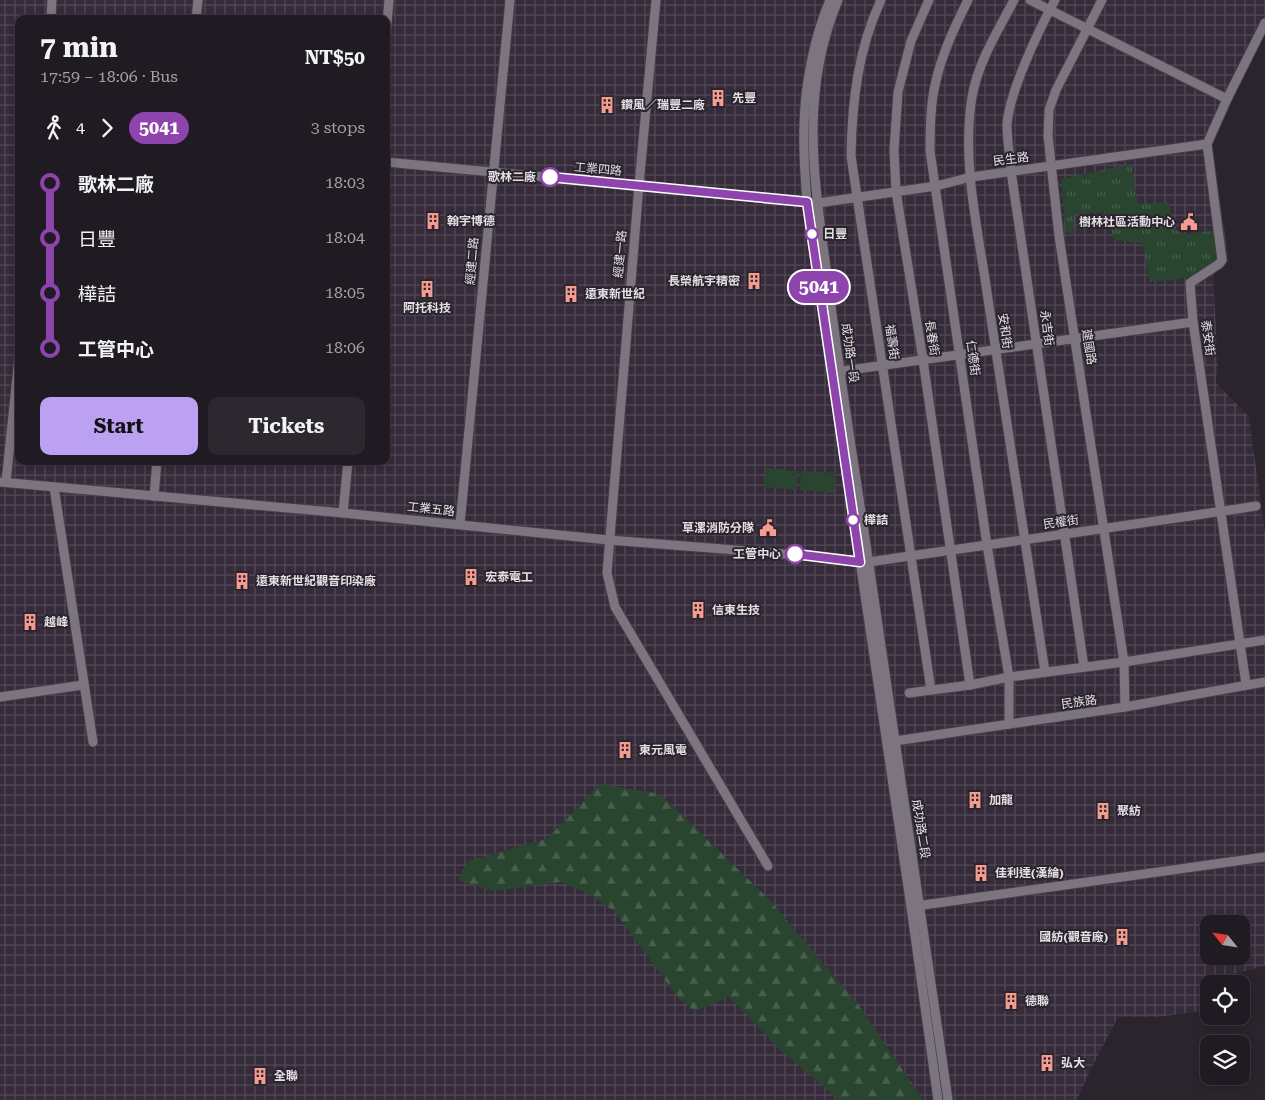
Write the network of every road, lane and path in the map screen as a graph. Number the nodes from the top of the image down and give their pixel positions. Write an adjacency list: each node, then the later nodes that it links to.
1 (52, 0): 16 (street)
2 (198, 0): 17 (street)
3 (389, 0): 18 (street)
4 (510, 0): 26 (street, 經建二路)
5 (656, 0): 28 (street, 經建一路)
6 (830, 0): 32 (street, 成功路一段)
7 (838, 0): 33 (street, 成功路一段)
8 (882, 0): 31 (street, 福壽街)
9 (930, 0): 30 (street, 長春街)
10 (968, 0): 29 (street, 仁德街)
11 (1014, 0): 27 (street, 安和街)
12 (1030, 0): 15 (street)
13 (1055, 0): 15 (street, 永吉街)
14 (1102, 0): 20 (street, 建國路)
15 (1049, 10): 20 (street); 25 (street, 永吉街)
16 (51, 15)
17 (196, 15)
18 (388, 15)
19 (1265, 23): 21 (street)
20 (1087, 28): 21 (street); 24 (street, 建國路)
21 (1227, 99): 22 (street)
22 (1207, 144): 24 (street, 民生路); 34 (street, 泰安街)
23 (390, 162): 26 (street, 工業四路)
24 (1050, 167): 25 (street, 民生路); 35 (street, 建國路)
25 (1011, 171): 27 (street, 民生路); 36 (street, 永吉街)
26 (493, 172): 28 (street, 工業四路); 51 (street, 經建二路)
27 (971, 178): 29 (street, 民生路); 37 (street, 安和街)
28 (638, 185): 32 (street, 工業四路); 55 (street, 經建一路)
29 (936, 186): 30 (street, 民生路); 38 (street, 仁德街)
30 (896, 191): 31 (street, 民生路); 39 (street, 長春街)
31 (858, 196): 33 (street, 民生路); 40 (street, 福壽街)
32 (807, 202): 33 (street, 工業四路); 41 (street, 成功路一段)
33 (818, 203): 41 (street, 成功路一段)
34 (1193, 322): 35 (street); 49 (street, 泰安街)
35 (1075, 338): 36 (street); 52 (street, 建國路)
36 (1037, 343): 37 (street); 53 (street, 永吉街)
37 (995, 350): 38 (street); 54 (street, 安和街)
38 (960, 354): 39 (street); 56 (street, 仁德街)
39 (923, 360): 40 (street); 57 (street, 長春街)
40 (883, 365): 41 (street); 58 (street, 福壽街)
41 (836, 372): 59 (street, 成功路一段)
42 (15, 389): 45 (street)
43 (157, 465): 47 (street)
44 (348, 465): 50 (street)
45 (3, 482): 46 (street, 工業五路)
46 (54, 487): 47 (street, 工業五路); 69 (street)
47 (154, 496): 50 (street, 工業五路)
48 (1256, 506): 49 (street, 民權街)
49 (1221, 511): 52 (street, 民權街); 61 (street, 泰安街)
50 (343, 513): 51 (street, 工業五路)
51 (460, 524): 55 (street, 工業五路)
52 (1104, 528): 53 (street, 民權街); 62 (street, 建國路)
53 (1064, 533): 54 (street, 民權街); 63 (street, 永吉街)
54 (1026, 539): 56 (street, 民權街); 64 (street, 安和街)
55 (609, 540): 59 (street, 工業五路); 79 (street, 經建一路)
56 (987, 545): 57 (street, 民權街); 65 (street, 仁德街)
57 (950, 550): 58 (street, 民權街); 67 (street, 長春街)
58 (910, 556): 59 (street, 民權街); 70 (street, 福壽街)
59 (864, 562): 75 (street, 成功路二段); 76 (street, 成功路二段)
60 (1265, 640): 61 (street)
61 (1239, 644): 62 (street); 68 (street, 泰安街)
62 (1124, 662): 63 (street); 73 (street, 建國路)
63 (1084, 667): 64 (street)
64 (1045, 672): 65 (street)
65 (1008, 677): 67 (street); 74 (street, 仁德街)
66 (1265, 682): 68 (street, 民族路)
67 (970, 684): 70 (street)
68 (1246, 684): 73 (street, 民族路)
69 (83, 685): 72 (street); 77 (street)
70 (931, 690): 71 (street)
71 (910, 693)
72 (0, 697)
73 (1125, 708): 74 (street, 民族路)
74 (1009, 724): 76 (street, 民族路)
75 (885, 738): 76 (street); 80 (street, 成功路二段)
76 (895, 741): 80 (street, 成功路二段)
77 (92, 742)
78 (1265, 857): 80 (street)
79 (768, 866)
80 (916, 906): 81 (street, 成功路二段); 82 (street, 成功路二段)
81 (938, 1100)
82 (948, 1100)

